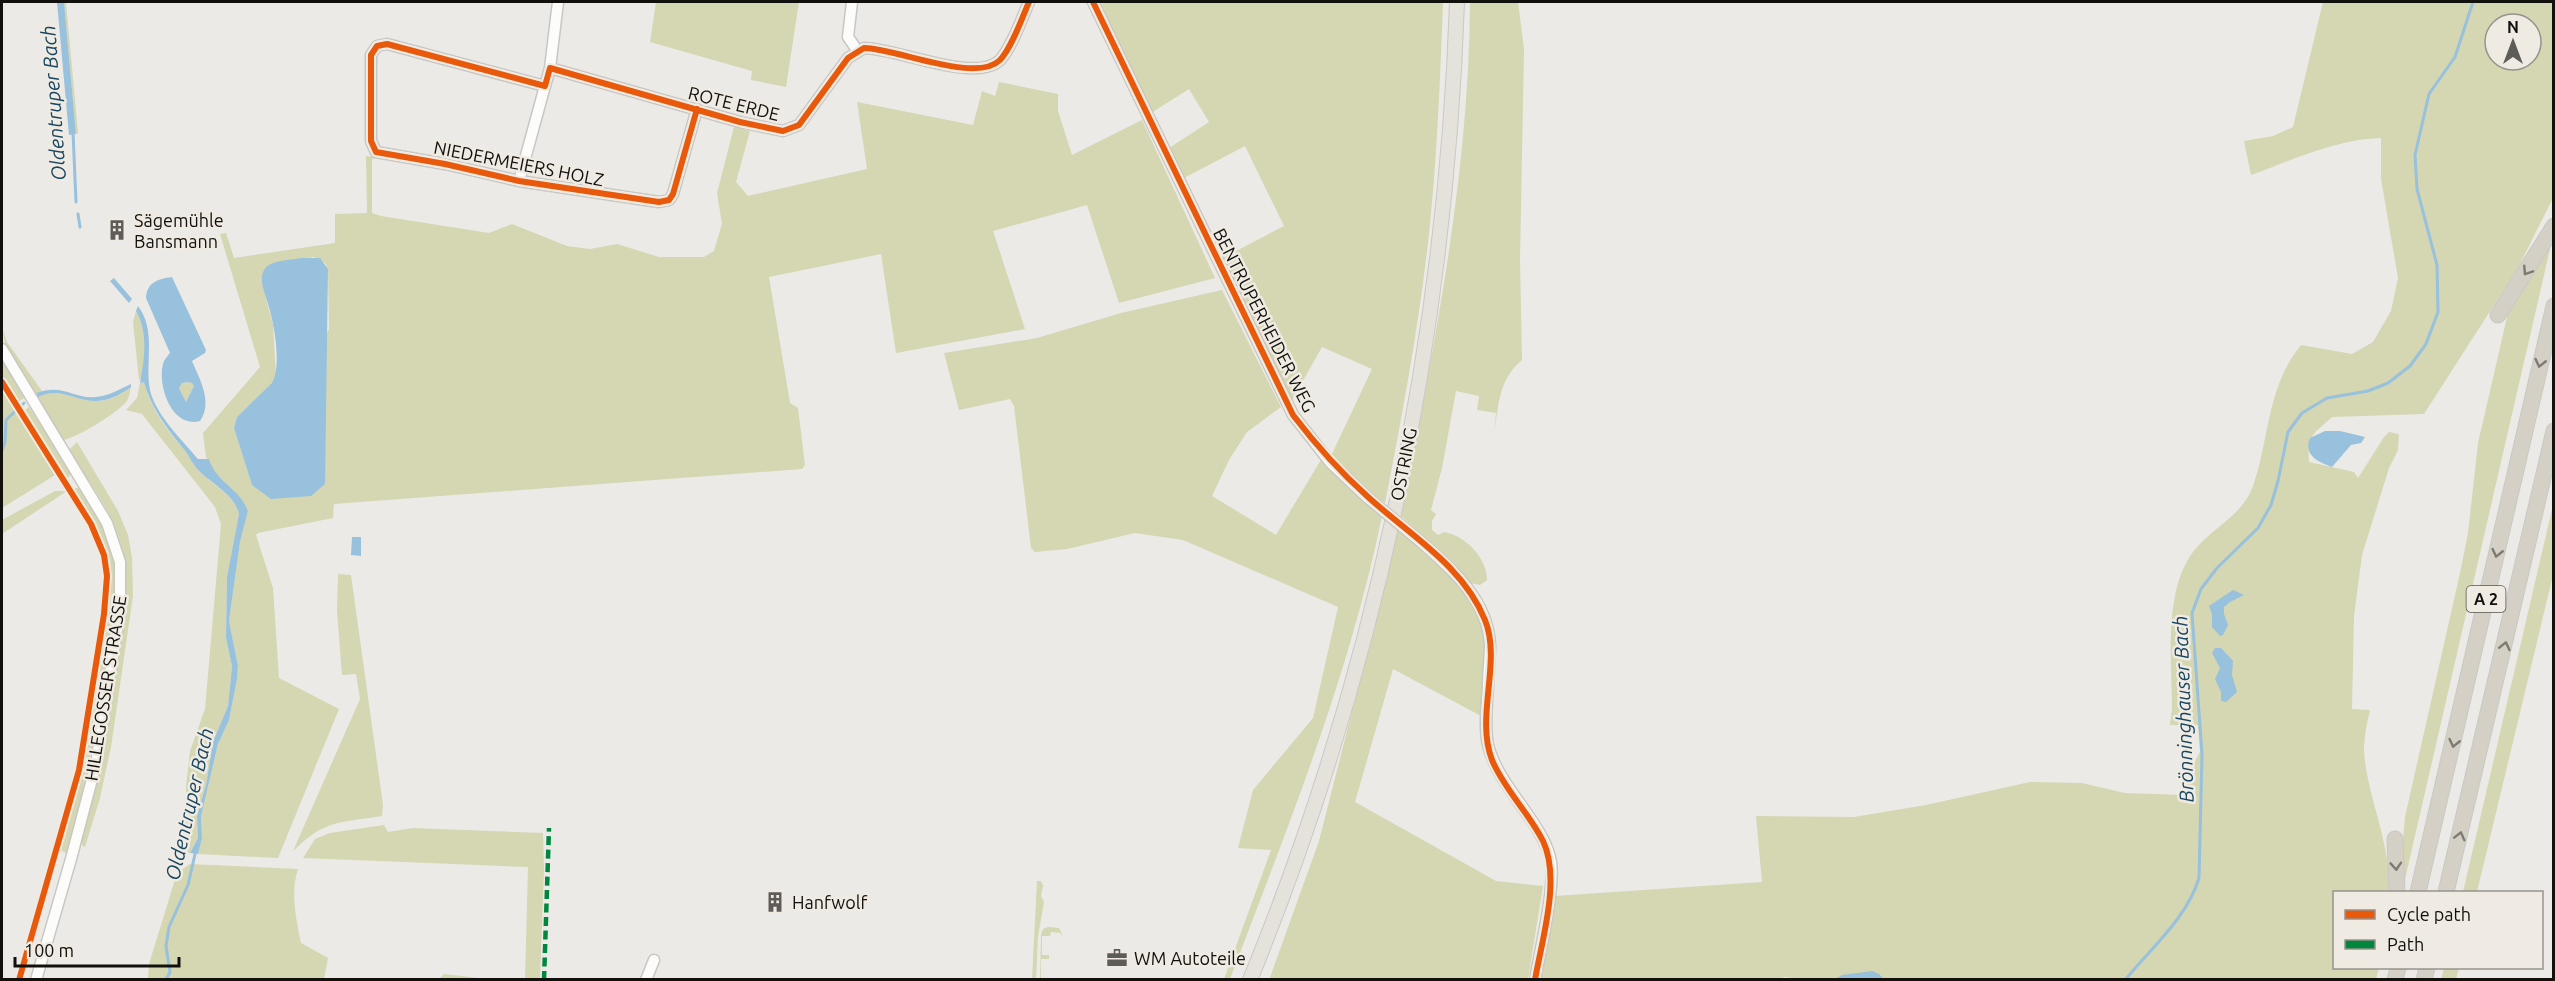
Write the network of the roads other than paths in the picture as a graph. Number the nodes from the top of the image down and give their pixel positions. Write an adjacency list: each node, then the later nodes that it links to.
1 (558, 2): 7 (street)
2 (852, 2): 6 (street)
3 (1029, 2): 6 (street)
4 (1093, 2): 24 (street, BENTRUPERHEIDER WEG, bridge)
5 (1457, 2): 23 (main road, OSTRING)
6 (857, 50): 9 (street, ROTE ERDE)
7 (550, 69): 8 (street); 9 (street, ROTE ERDE)
8 (545, 86): 10 (street, NIEDERMEIERS HOLZ); 10 (street, NIEDERMEIERS HOLZ)
9 (697, 109): 10 (street, NIEDERMEIERS HOLZ)
10 (519, 182)
11 (2553, 226): 13 (highway, one-way to 13)
12 (2553, 306): 18 (highway, A 2, one-way to 18)
13 (2498, 315)
14 (2, 350): 21 (street, HILLEGOSSER STRASSE)
15 (2553, 431): 19 (highway, A 2, one-way to 15)
16 (2395, 839): 17 (highway, one-way to 17)
17 (2397, 891)
18 (2418, 891)
19 (2446, 891)
20 (654, 960): 22 (street)
21 (36, 980)
22 (646, 980)
23 (1250, 980)
24 (1534, 980)

